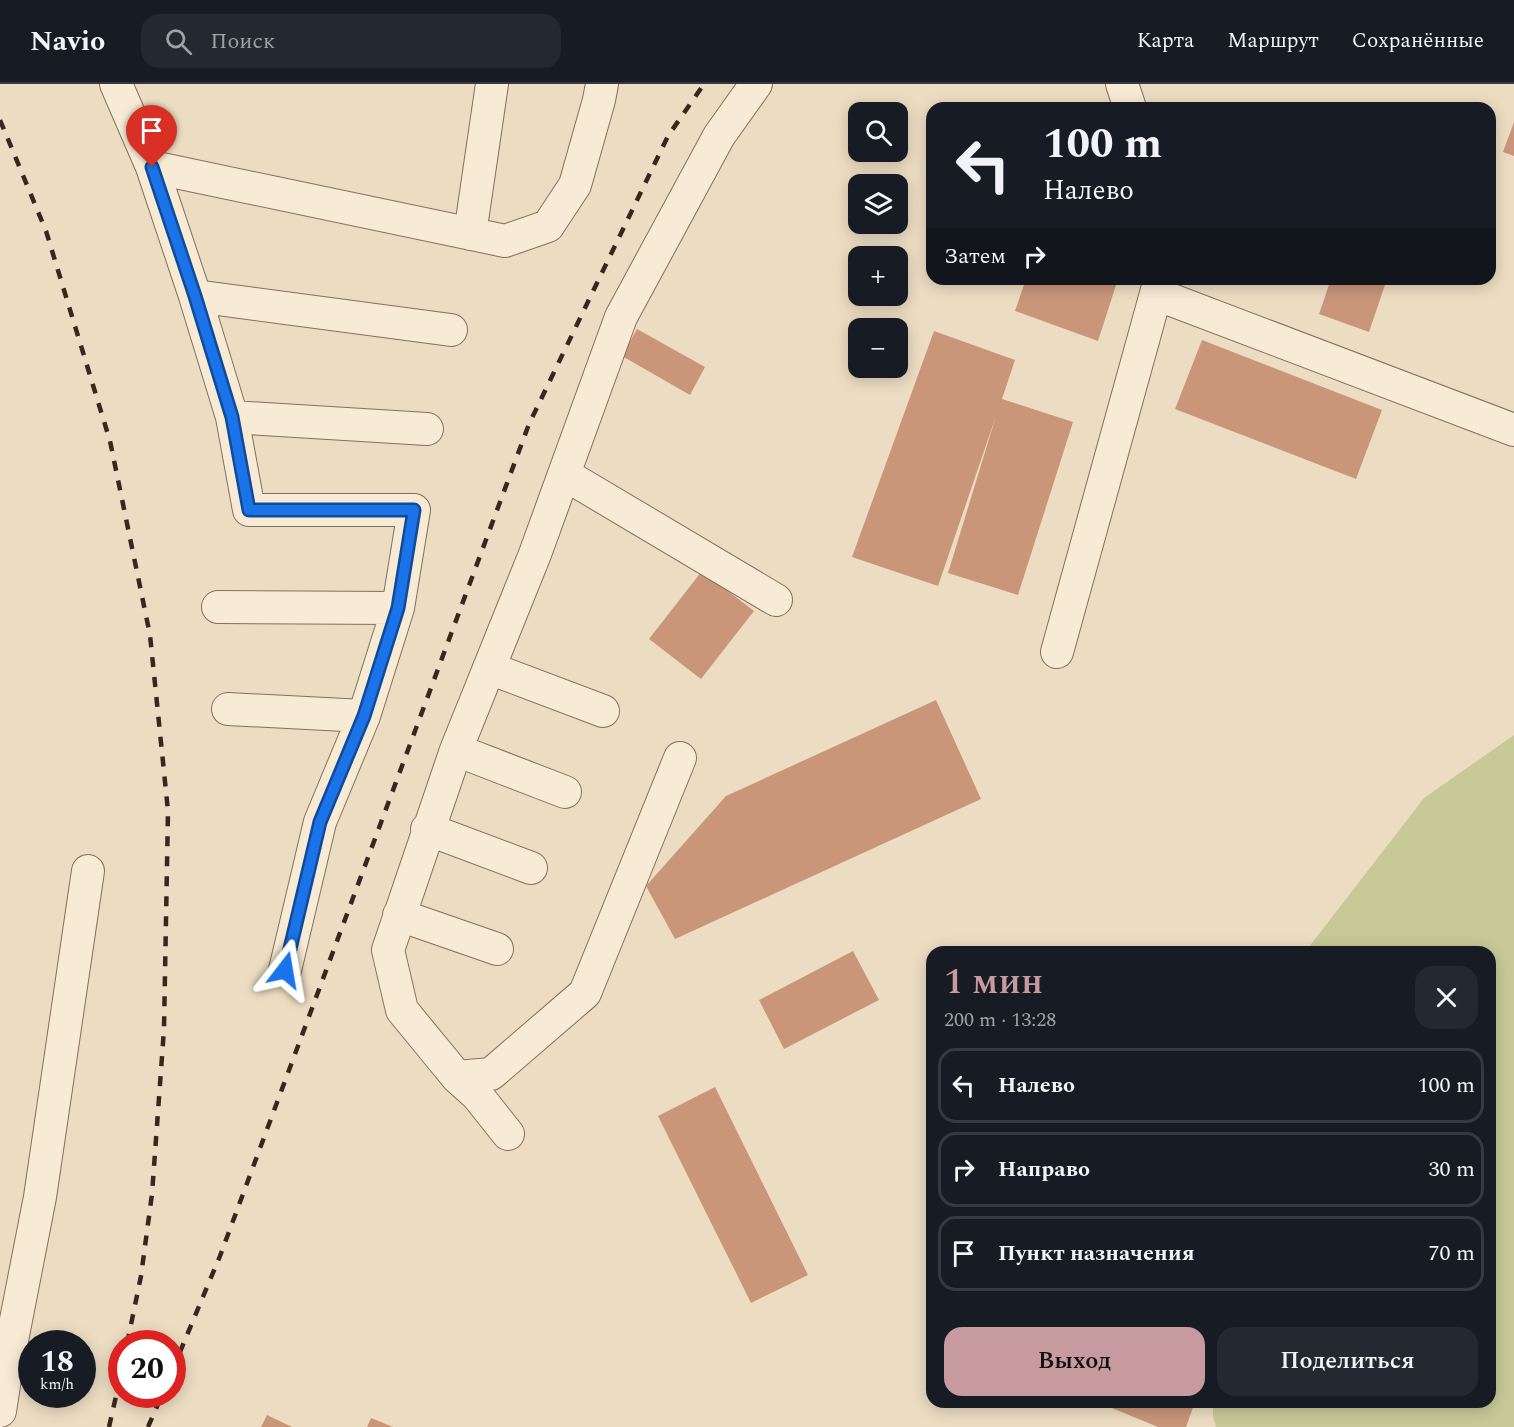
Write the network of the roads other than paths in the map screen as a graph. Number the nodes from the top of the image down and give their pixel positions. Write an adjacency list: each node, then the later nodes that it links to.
1 (116, 84): 7 (lane)
2 (492, 84): 8 (lane)
3 (602, 84): 8 (lane)
4 (756, 84): 15 (lane)
5 (1122, 84): 6 (lane)
6 (1128, 102)
7 (152, 167): 8 (lane); 10 (lane)
8 (470, 234)
9 (1158, 286): 14 (lane); 19 (lane)
10 (195, 296): 11 (lane); 12 (lane)
11 (451, 330)
12 (232, 417): 13 (lane); 18 (lane)
13 (427, 429)
14 (1514, 430)
15 (564, 474): 16 (lane); 20 (lane)
16 (776, 600)
17 (218, 607): 18 (lane)
18 (398, 608): 23 (lane)
19 (1058, 652)
20 (489, 668): 22 (lane); 24 (lane)
21 (228, 709): 23 (lane)
22 (603, 711)
23 (364, 716): 32 (lane)
24 (456, 750): 26 (lane); 27 (lane)
25 (680, 758): 33 (lane)
26 (565, 792)
27 (428, 830): 28 (lane); 30 (lane)
28 (531, 868)
29 (88, 871): 35 (lane)
30 (399, 915): 31 (lane); 33 (lane)
31 (497, 949)
32 (285, 970)
33 (457, 1077): 34 (lane)
34 (508, 1134)
35 (0, 1411)

